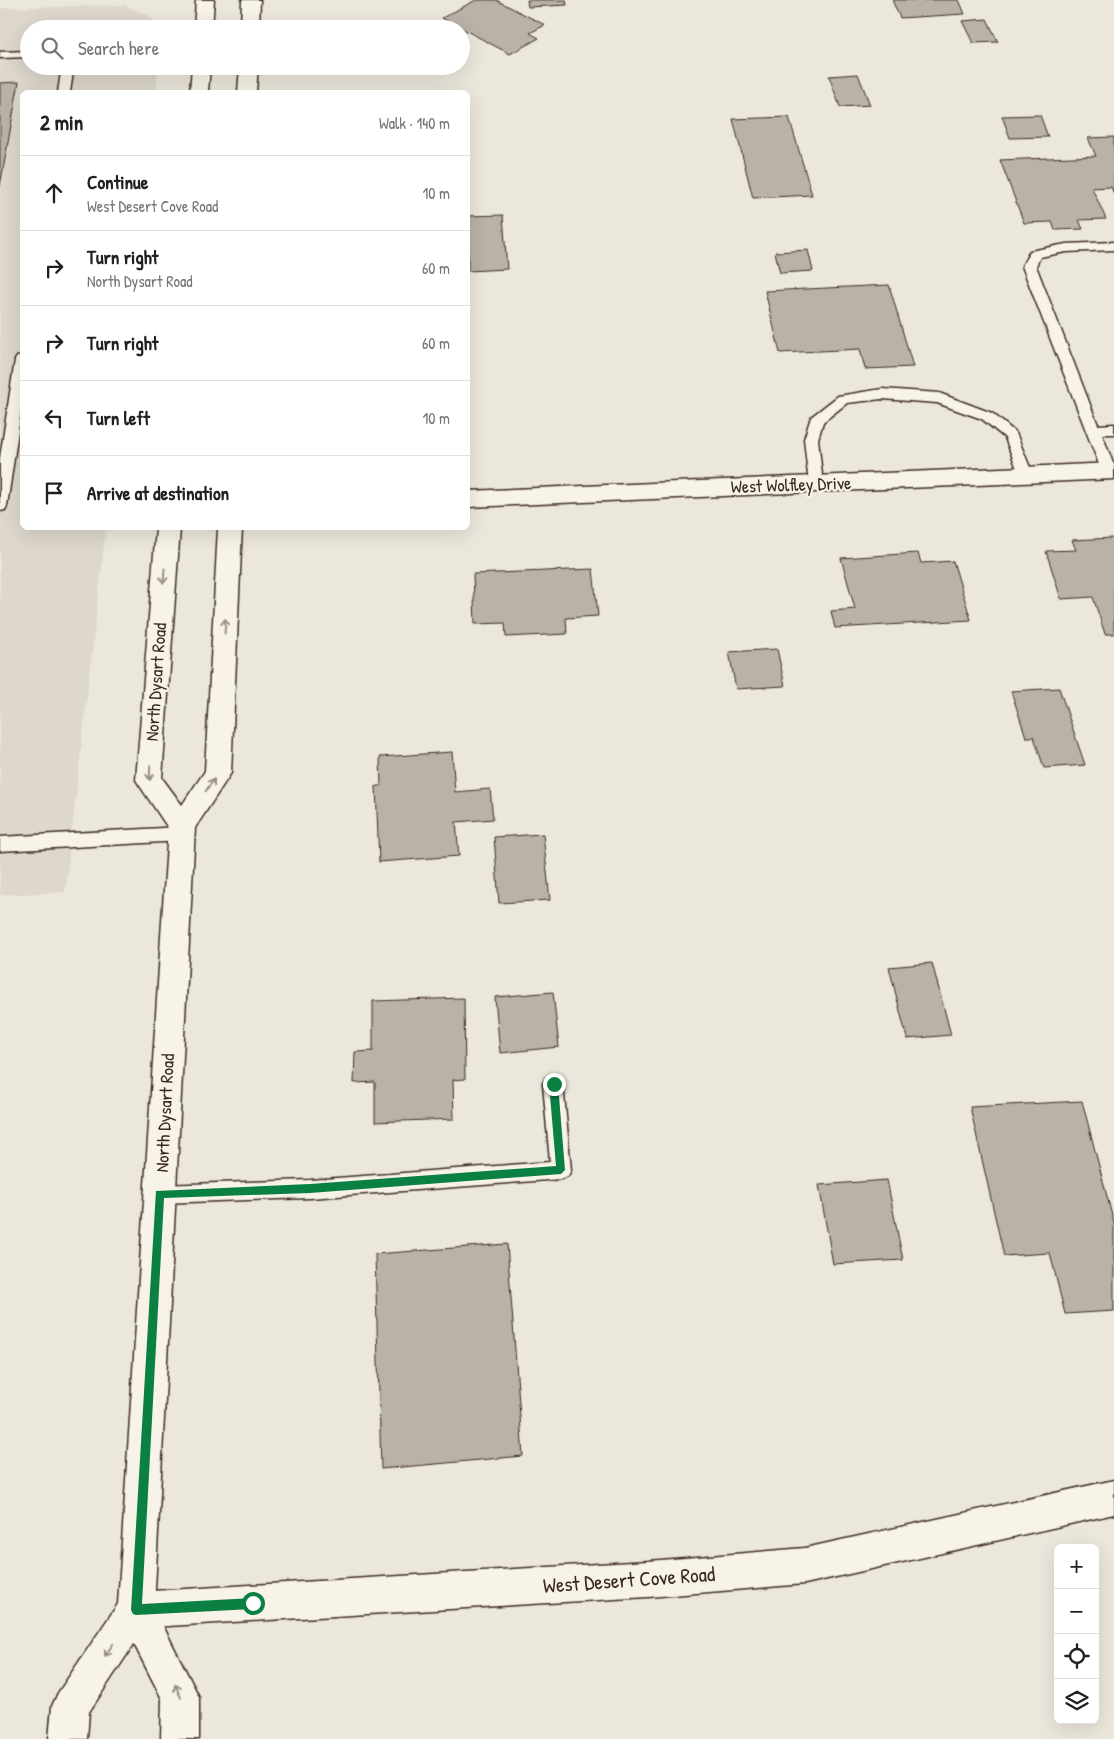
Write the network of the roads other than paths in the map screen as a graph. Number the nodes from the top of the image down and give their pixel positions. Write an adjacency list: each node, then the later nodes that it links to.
1 (206, 0): 3 (main road)
2 (251, 0): 4 (main road)
3 (204, 20)
4 (250, 20)
5 (20, 54): 6 (lane)
6 (0, 55)
7 (67, 75): 10 (lane)
8 (200, 75): 11 (main road)
9 (248, 75): 12 (main road)
10 (64, 90)
11 (199, 90)
12 (247, 90)
13 (1114, 246): 16 (lane)
14 (20, 379): 21 (lane)
15 (1114, 429): 16 (lane)
16 (1094, 430): 17 (lane)
17 (1112, 472): 18 (main road, West Wolfley Drive)
18 (1026, 475): 19 (main road, West Wolfley Drive); 19 (lane)
19 (816, 484): 20 (main road, West Wolfley Drive)
20 (470, 499)
21 (0, 506)
22 (168, 530): 24 (main road, North Dysart Road, one-way to 24)
23 (230, 530): 24 (main road, one-way to 23)
24 (182, 830): 25 (lane); 27 (main road, North Dysart Road)
25 (0, 844)
26 (554, 1084): 27 (lane)
27 (160, 1194): 29 (main road, North Dysart Road)
28 (1114, 1497): 29 (main road, West Desert Cove Road)
29 (136, 1610): 30 (main road, one-way to 30); 31 (main road, one-way to 29)
30 (68, 1739)
31 (180, 1739)

